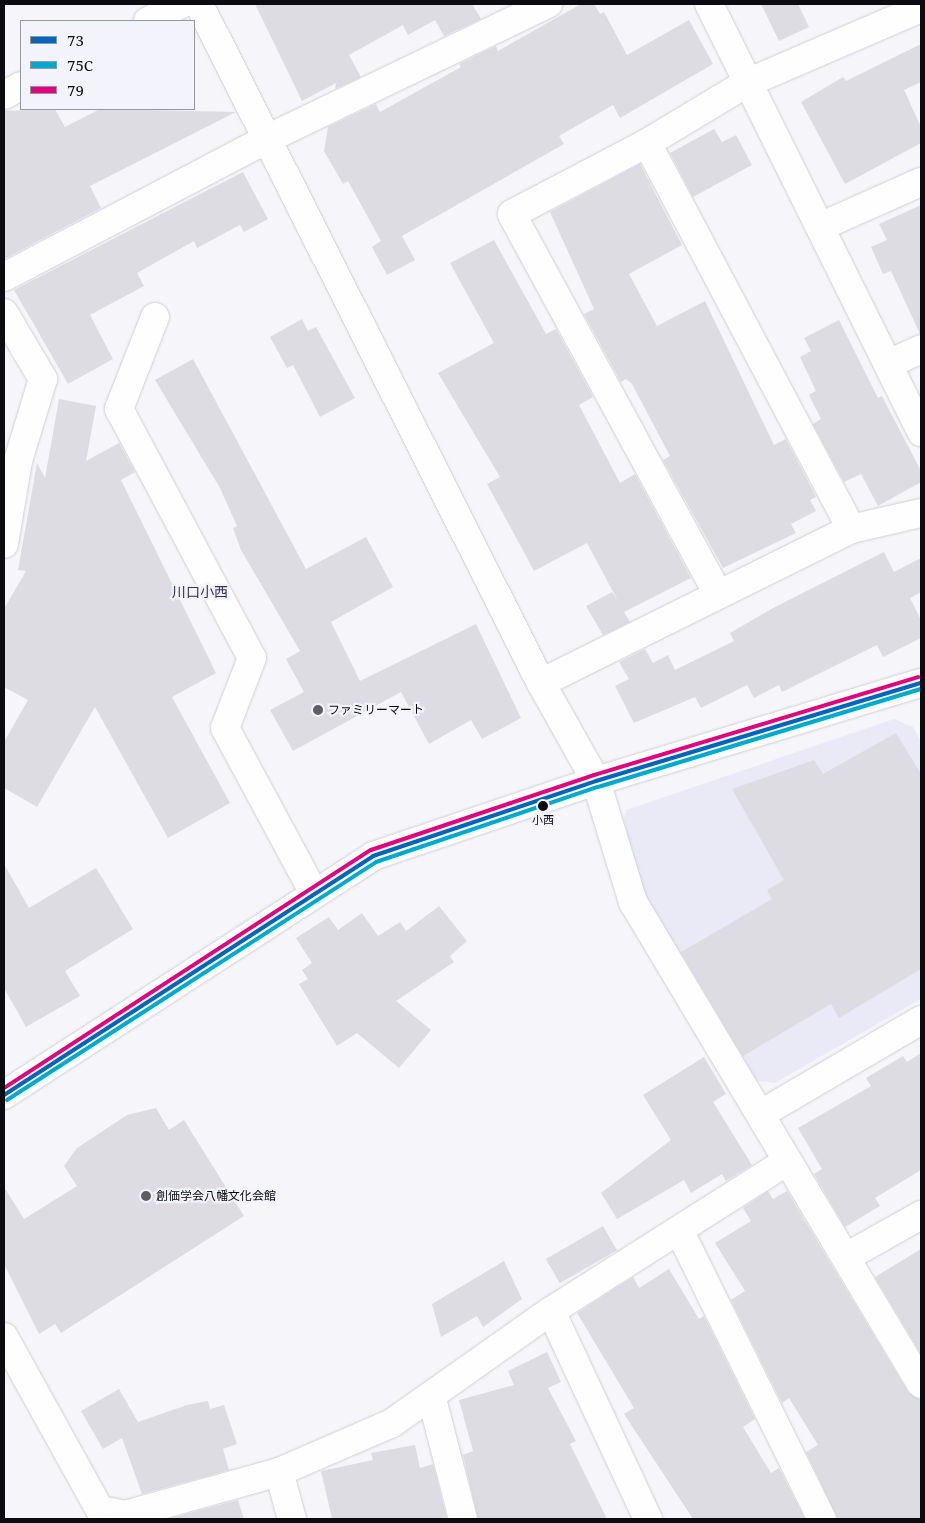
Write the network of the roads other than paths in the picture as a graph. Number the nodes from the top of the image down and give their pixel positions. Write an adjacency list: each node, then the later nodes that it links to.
1 (182, 4): 6 (street)
2 (200, 4): 10 (street)
3 (548, 4): 10 (street)
4 (709, 4): 7 (street)
5 (921, 8): 7 (street)
6 (150, 20)
7 (747, 83): 11 (street); 13 (street)
8 (20, 87): 9 (street)
9 (4, 95)
10 (269, 138): 14 (street); 24 (street)
11 (647, 143): 21 (street); 23 (street)
12 (921, 182): 13 (street)
13 (822, 226): 18 (street)
14 (4, 277)
15 (4, 313): 22 (street)
16 (155, 317): 27 (street)
17 (921, 349): 18 (street)
18 (888, 364): 19 (street)
19 (921, 432)
20 (921, 513): 21 (street)
21 (850, 529): 23 (street)
22 (4, 544)
23 (718, 594): 24 (street)
24 (541, 684): 26 (street)
25 (920, 685): 26 (street)
26 (596, 781): 27 (street); 30 (street)
27 (314, 893): 29 (street)
28 (921, 1020): 30 (street)
29 (4, 1095)
30 (761, 1114): 31 (street)
31 (787, 1160): 33 (street); 34 (street)
32 (921, 1215): 34 (street)
33 (679, 1230): 35 (street); 44 (street)
34 (848, 1256): 37 (street)
35 (551, 1311): 38 (street); 43 (street)
36 (4, 1337): 40 (street)
37 (921, 1384)
38 (432, 1399): 39 (street); 42 (street)
39 (279, 1472): 40 (street); 41 (street)
40 (126, 1517)
41 (292, 1519)
42 (463, 1519)
43 (648, 1519)
44 (822, 1519)

